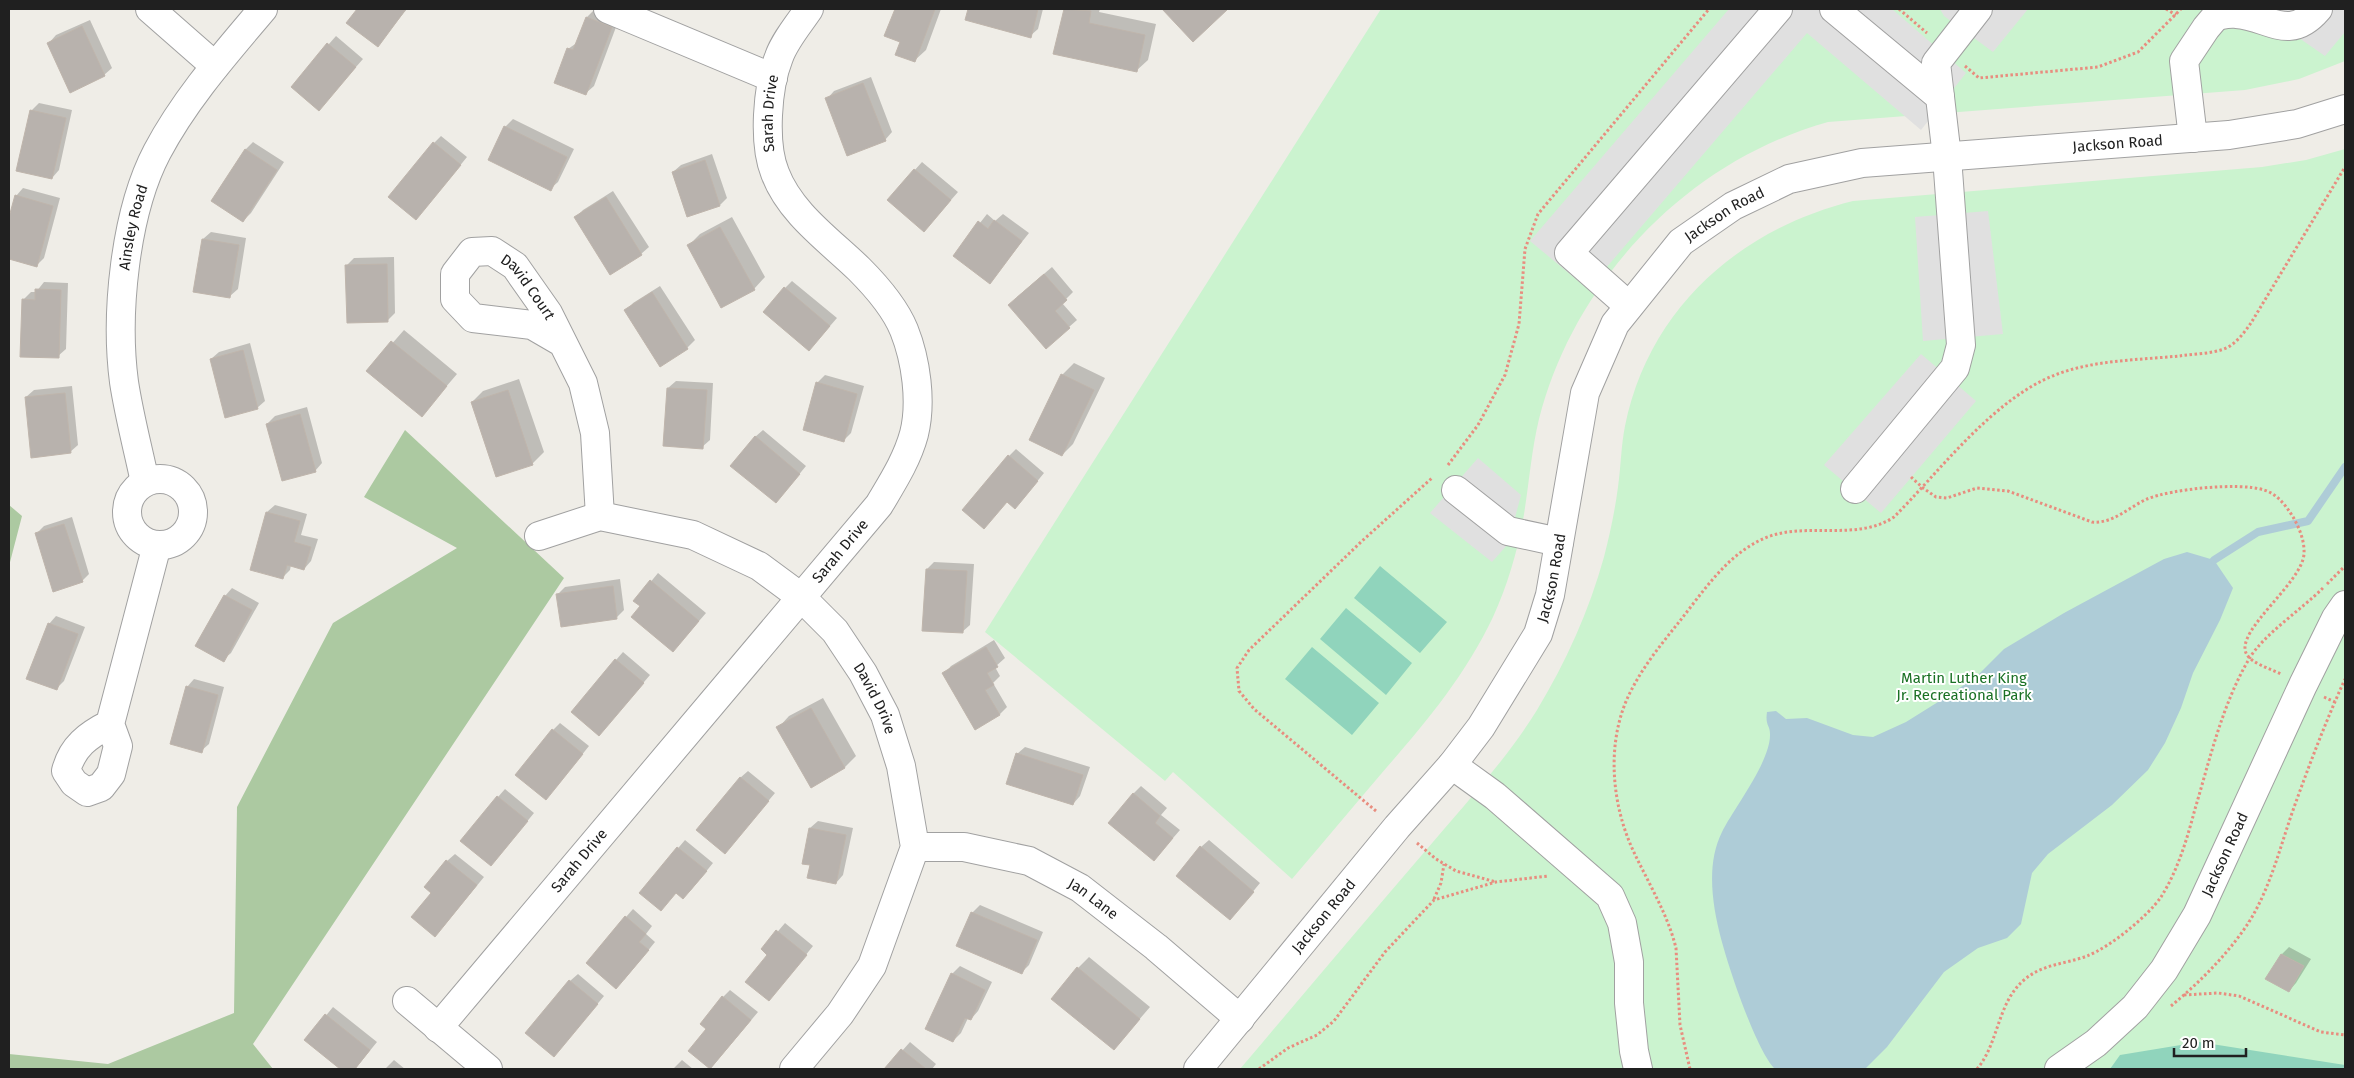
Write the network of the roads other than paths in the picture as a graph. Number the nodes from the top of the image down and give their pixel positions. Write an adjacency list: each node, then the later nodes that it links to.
1 (150, 9): 10 (street)
2 (263, 9): 10 (street, Ainsley Road)
3 (608, 9): 11 (street)
4 (809, 9): 11 (street, Sarah Drive)
5 (1778, 9): 16 (street)
6 (1834, 9): 12 (street)
7 (1978, 9): 12 (street)
8 (2318, 9): 9 (street)
9 (2219, 12): 14 (street)
10 (215, 66): 18 (street, Ainsley Road)
11 (774, 78): 25 (street, Sarah Drive)
12 (1940, 97): 15 (street)
13 (2345, 109): 14 (street, Jackson Road)
14 (2193, 138): 15 (street, Jackson Road)
15 (1947, 157): 16 (street, Jackson Road); 19 (street)
16 (1629, 306): 23 (street, Jackson Road)
17 (563, 343): 21 (street)
18 (146, 482): 24 (street); 24 (street)
19 (1855, 489)
20 (1456, 490): 23 (street)
21 (600, 516): 22 (street, David Drive); 25 (street, David Drive)
22 (539, 536)
23 (1559, 542): 28 (street, Jackson Road)
24 (157, 545): 27 (street)
25 (800, 597): 29 (street, David Drive); 32 (street, Sarah Drive)
26 (2345, 605): 37 (street, Jackson Road)
27 (110, 724)
28 (1452, 765): 31 (street, Jackson Road); 36 (street)
29 (915, 847): 31 (street, Jan Lane); 34 (street, David Drive)
30 (406, 1001): 32 (street)
31 (1240, 1020): 35 (street, Jackson Road)
32 (438, 1028): 33 (street)
33 (488, 1069)
34 (794, 1069)
35 (1198, 1069)
36 (1638, 1069)
37 (2059, 1069)

